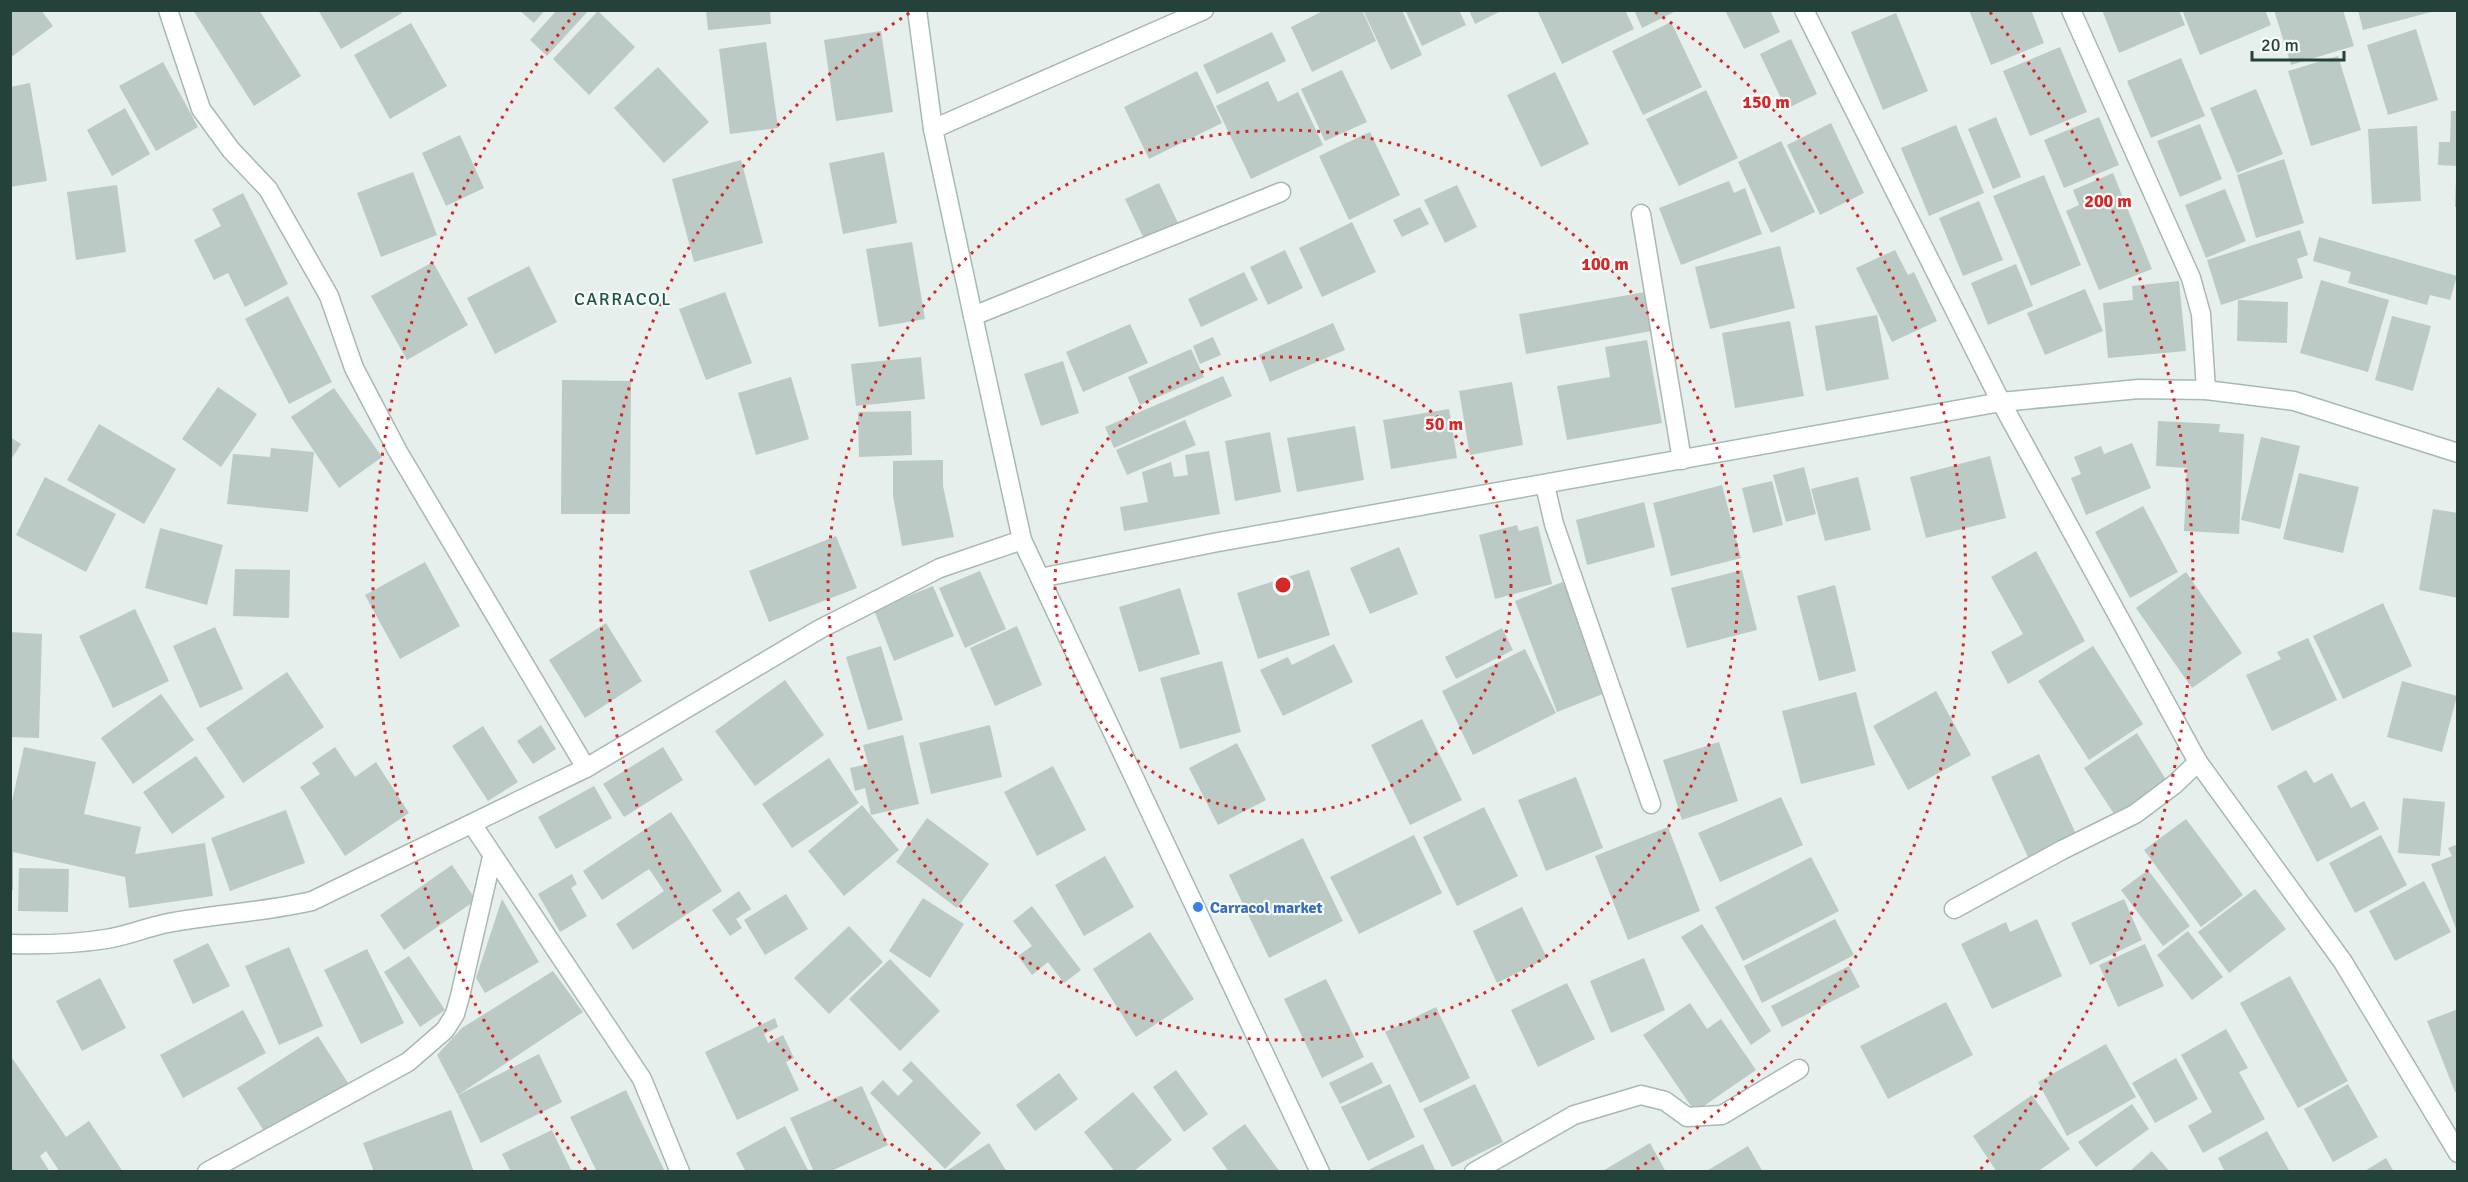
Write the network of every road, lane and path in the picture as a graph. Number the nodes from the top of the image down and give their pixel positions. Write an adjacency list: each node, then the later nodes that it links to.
1 (168, 10): 18 (street)
2 (917, 10): 6 (street)
3 (1204, 10): 6 (street)
4 (1804, 10): 11 (street)
5 (2071, 10): 10 (street)
6 (933, 129): 9 (street)
7 (1281, 192): 9 (street)
8 (1641, 214): 13 (street)
9 (973, 316): 15 (street)
10 (2206, 390): 11 (street); 12 (street)
11 (2001, 402): 13 (street); 17 (street)
12 (2457, 453)
13 (1682, 460): 14 (street)
14 (1545, 484): 16 (street); 19 (street)
15 (1022, 540): 16 (street); 18 (street)
16 (1040, 578): 28 (street)
17 (2198, 762): 22 (street); 25 (street)
18 (586, 768): 20 (street)
19 (1651, 804)
20 (472, 824): 21 (street); 23 (street)
21 (492, 857): 26 (street); 27 (street)
22 (1954, 909)
23 (10, 944)
24 (1799, 1069): 29 (street)
25 (2457, 1153)
26 (207, 1172)
27 (680, 1172)
28 (1320, 1172)
29 (1474, 1172)

